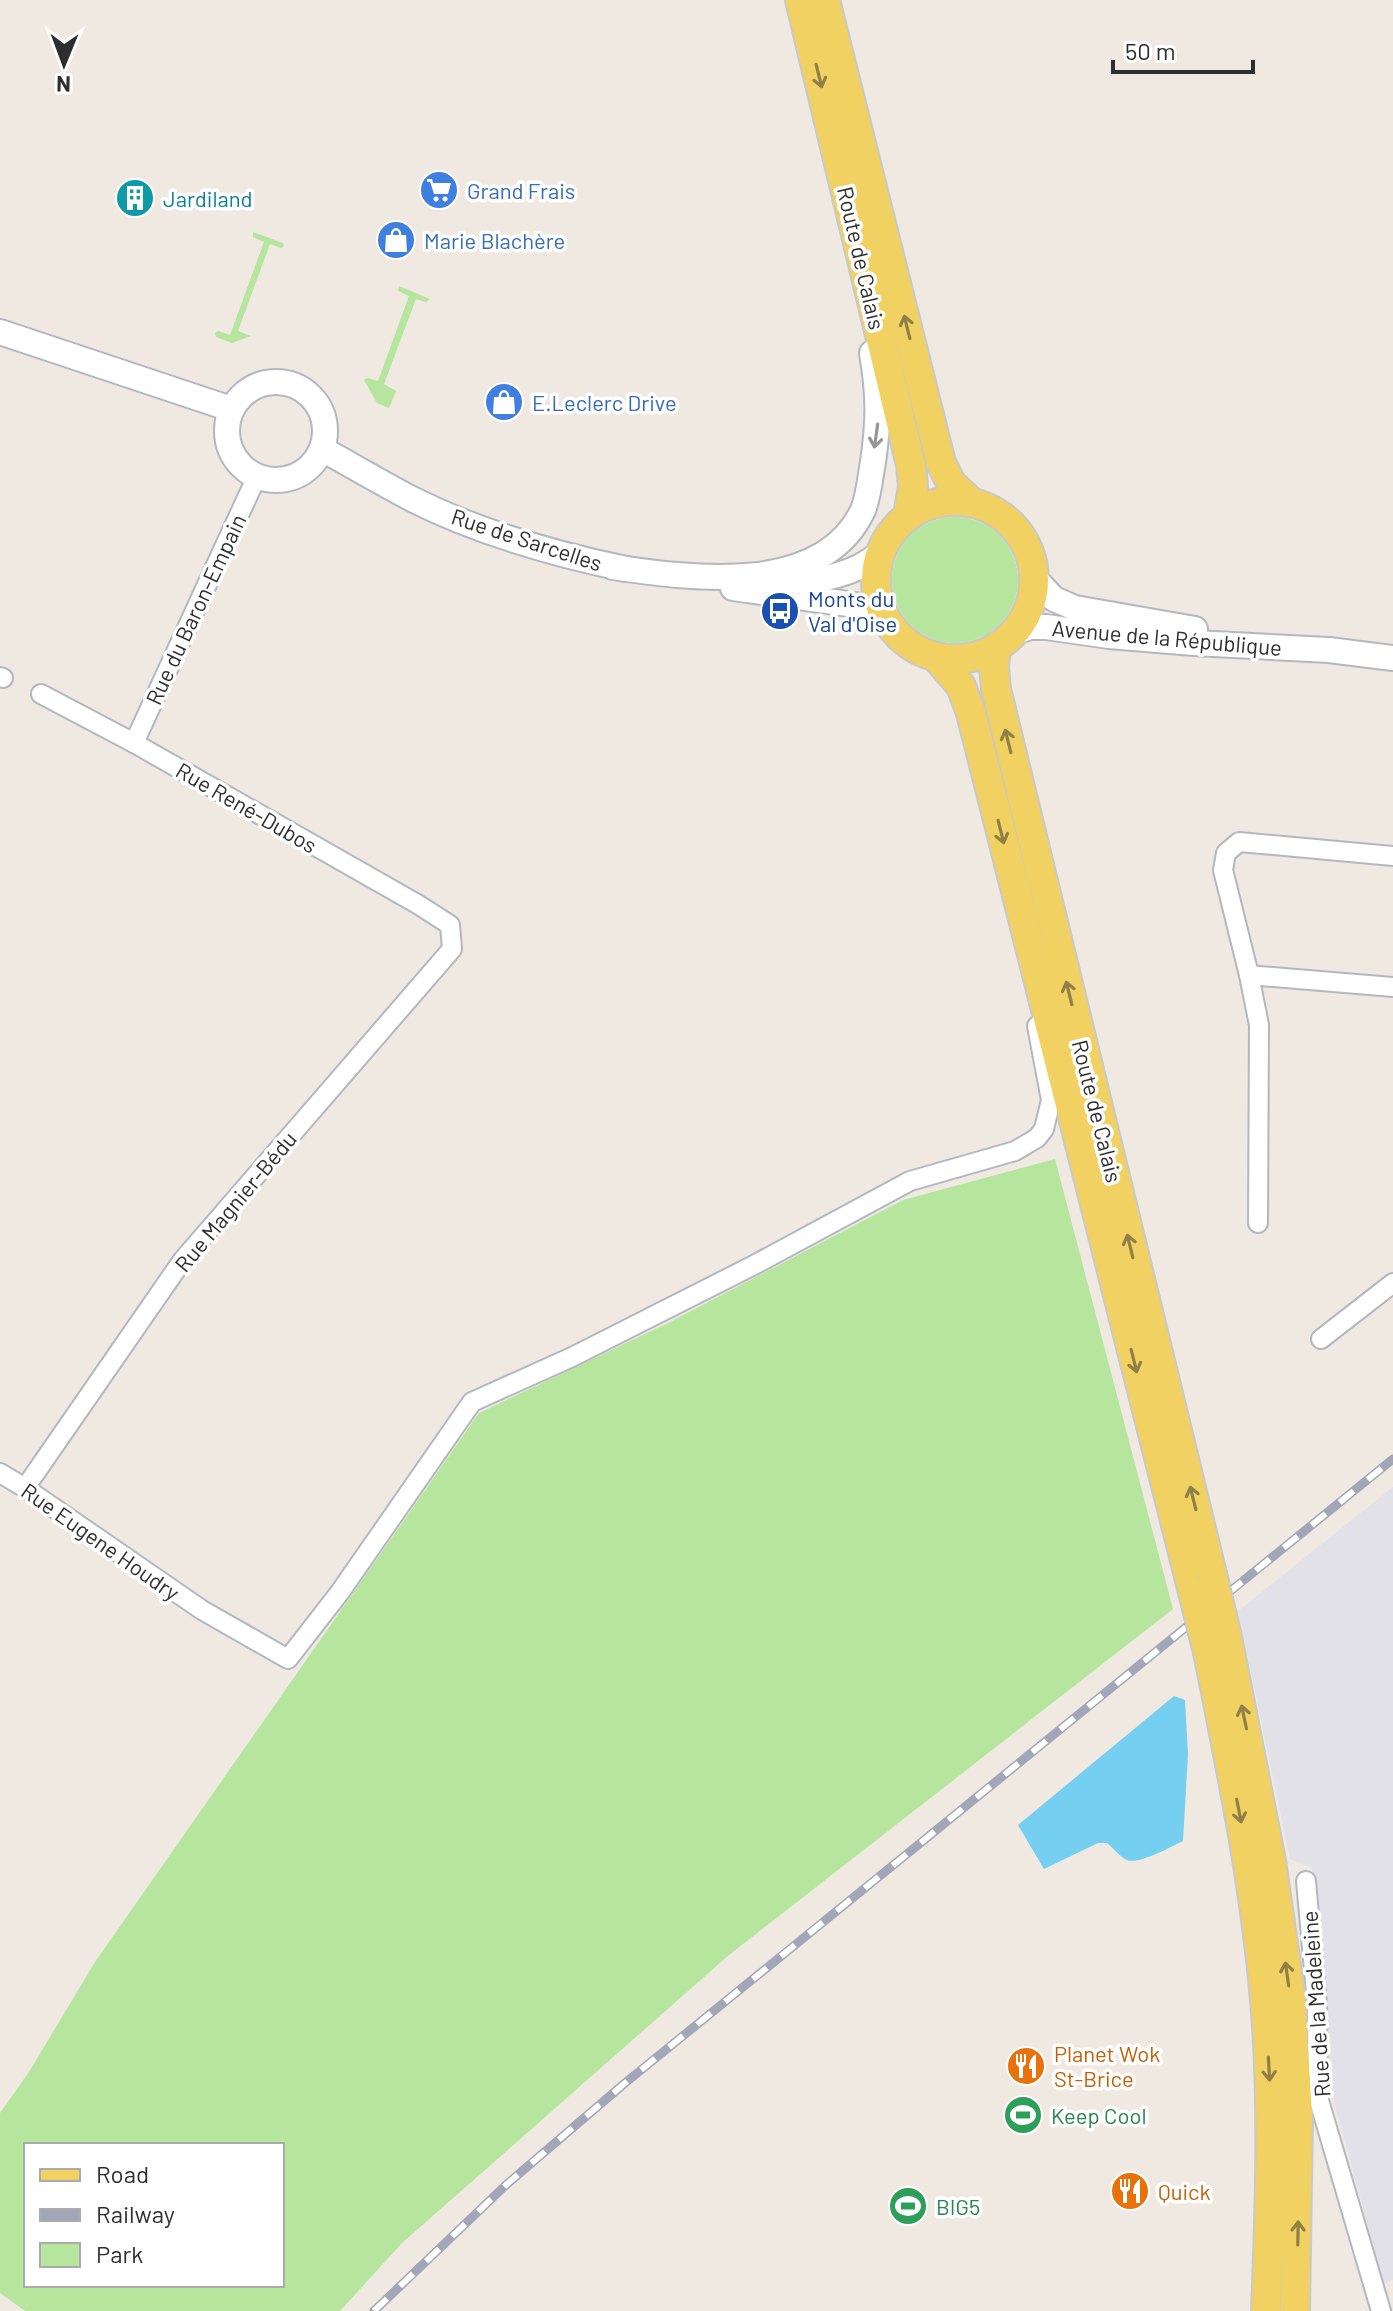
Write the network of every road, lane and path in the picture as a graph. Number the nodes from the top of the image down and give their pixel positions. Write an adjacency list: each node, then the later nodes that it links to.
1 (800, 0): 3 (main road, Route de Calais, one-way to 3)
2 (825, 0): 8 (main road, Route de Calais, one-way to 2)
3 (847, 193): 9 (main road, Route de Calais); 11 (main road, one-way to 11)
4 (0, 332): 5 (main road)
5 (231, 409): 6 (main road); 7 (main road)
6 (322, 449): 7 (main road); 11 (main road, Rue de Sarcelles)
7 (257, 476): 20 (street, Rue du Baron-Empain)
8 (971, 502): 9 (main road); 12 (main road)
9 (908, 516): 10 (main road)
10 (880, 553): 13 (main road, Rue de Sarcelles); 14 (main road)
11 (613, 567): 13 (main road, Rue de Sarcelles)
12 (1034, 578): 15 (main road); 16 (main road, Avenue de la République)
13 (745, 589): 14 (main road, Rue de Sarcelles)
14 (883, 614): 18 (main road)
15 (1006, 640): 16 (main road, Avenue de la République); 18 (main road); 31 (main road, Route de Calais, one-way to 15)
16 (1329, 650): 17 (main road, Avenue de la République)
17 (1393, 656)
18 (936, 657): 23 (main road, Route de Calais, one-way to 23)
19 (41, 694): 20 (street, Rue René-Dubos)
20 (134, 743): 22 (street, Rue René-Dubos)
21 (1393, 856): 24 (street)
22 (450, 925): 30 (street, Rue Magnier-Bédu)
23 (1028, 936): 30 (street, Rue Eugene Houdry); 31 (main road, Route de Calais, one-way to 31)
24 (1249, 975): 25 (street); 26 (street)
25 (1393, 987)
26 (1258, 1223)
27 (1393, 1283): 28 (street)
28 (1321, 1339)
29 (0, 1473): 30 (street, Rue Eugene Houdry)
30 (25, 1488)
31 (1203, 1583): 32 (main road, bridge)
32 (1217, 1644): 35 (main road, one-way to 35); 36 (main road, one-way to 32)
33 (1306, 1881): 37 (street, Rue de la Madeleine)
34 (1393, 2304): 38 (street)
35 (1266, 2311)
36 (1295, 2311)
37 (1381, 2311)
38 (1389, 2311)

